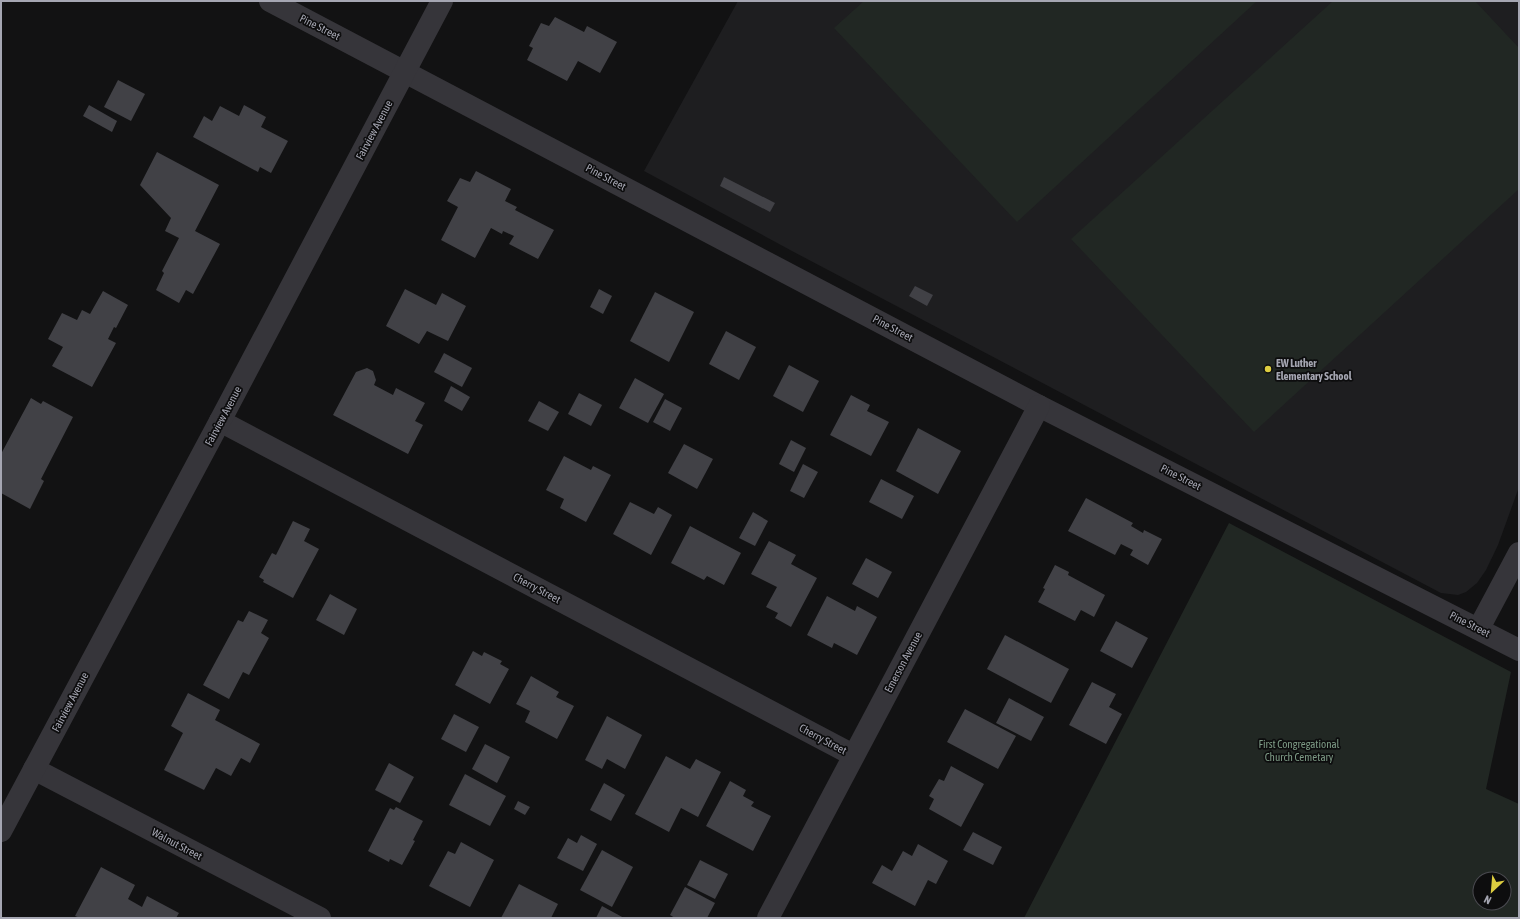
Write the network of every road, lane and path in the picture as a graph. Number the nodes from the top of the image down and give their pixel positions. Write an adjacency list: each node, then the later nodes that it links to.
1 (270, 1): 3 (street, Pine Street)
2 (442, 1): 3 (street, Fairview Avenue)
3 (405, 71): 4 (street, Pine Street); 5 (street, Fairview Avenue)
4 (1039, 406): 7 (street, Pine Street); 9 (street, Emerson Avenue)
5 (220, 421): 9 (street, Cherry Street); 10 (street, Fairview Avenue)
6 (1519, 553): 7 (street)
7 (1479, 628): 8 (street, Pine Street)
8 (1519, 650)
9 (853, 755): 13 (street, Emerson Avenue)
10 (34, 769): 11 (street, Fairview Avenue); 12 (street, Walnut Street)
11 (1, 831)
12 (320, 918)
13 (768, 918)

